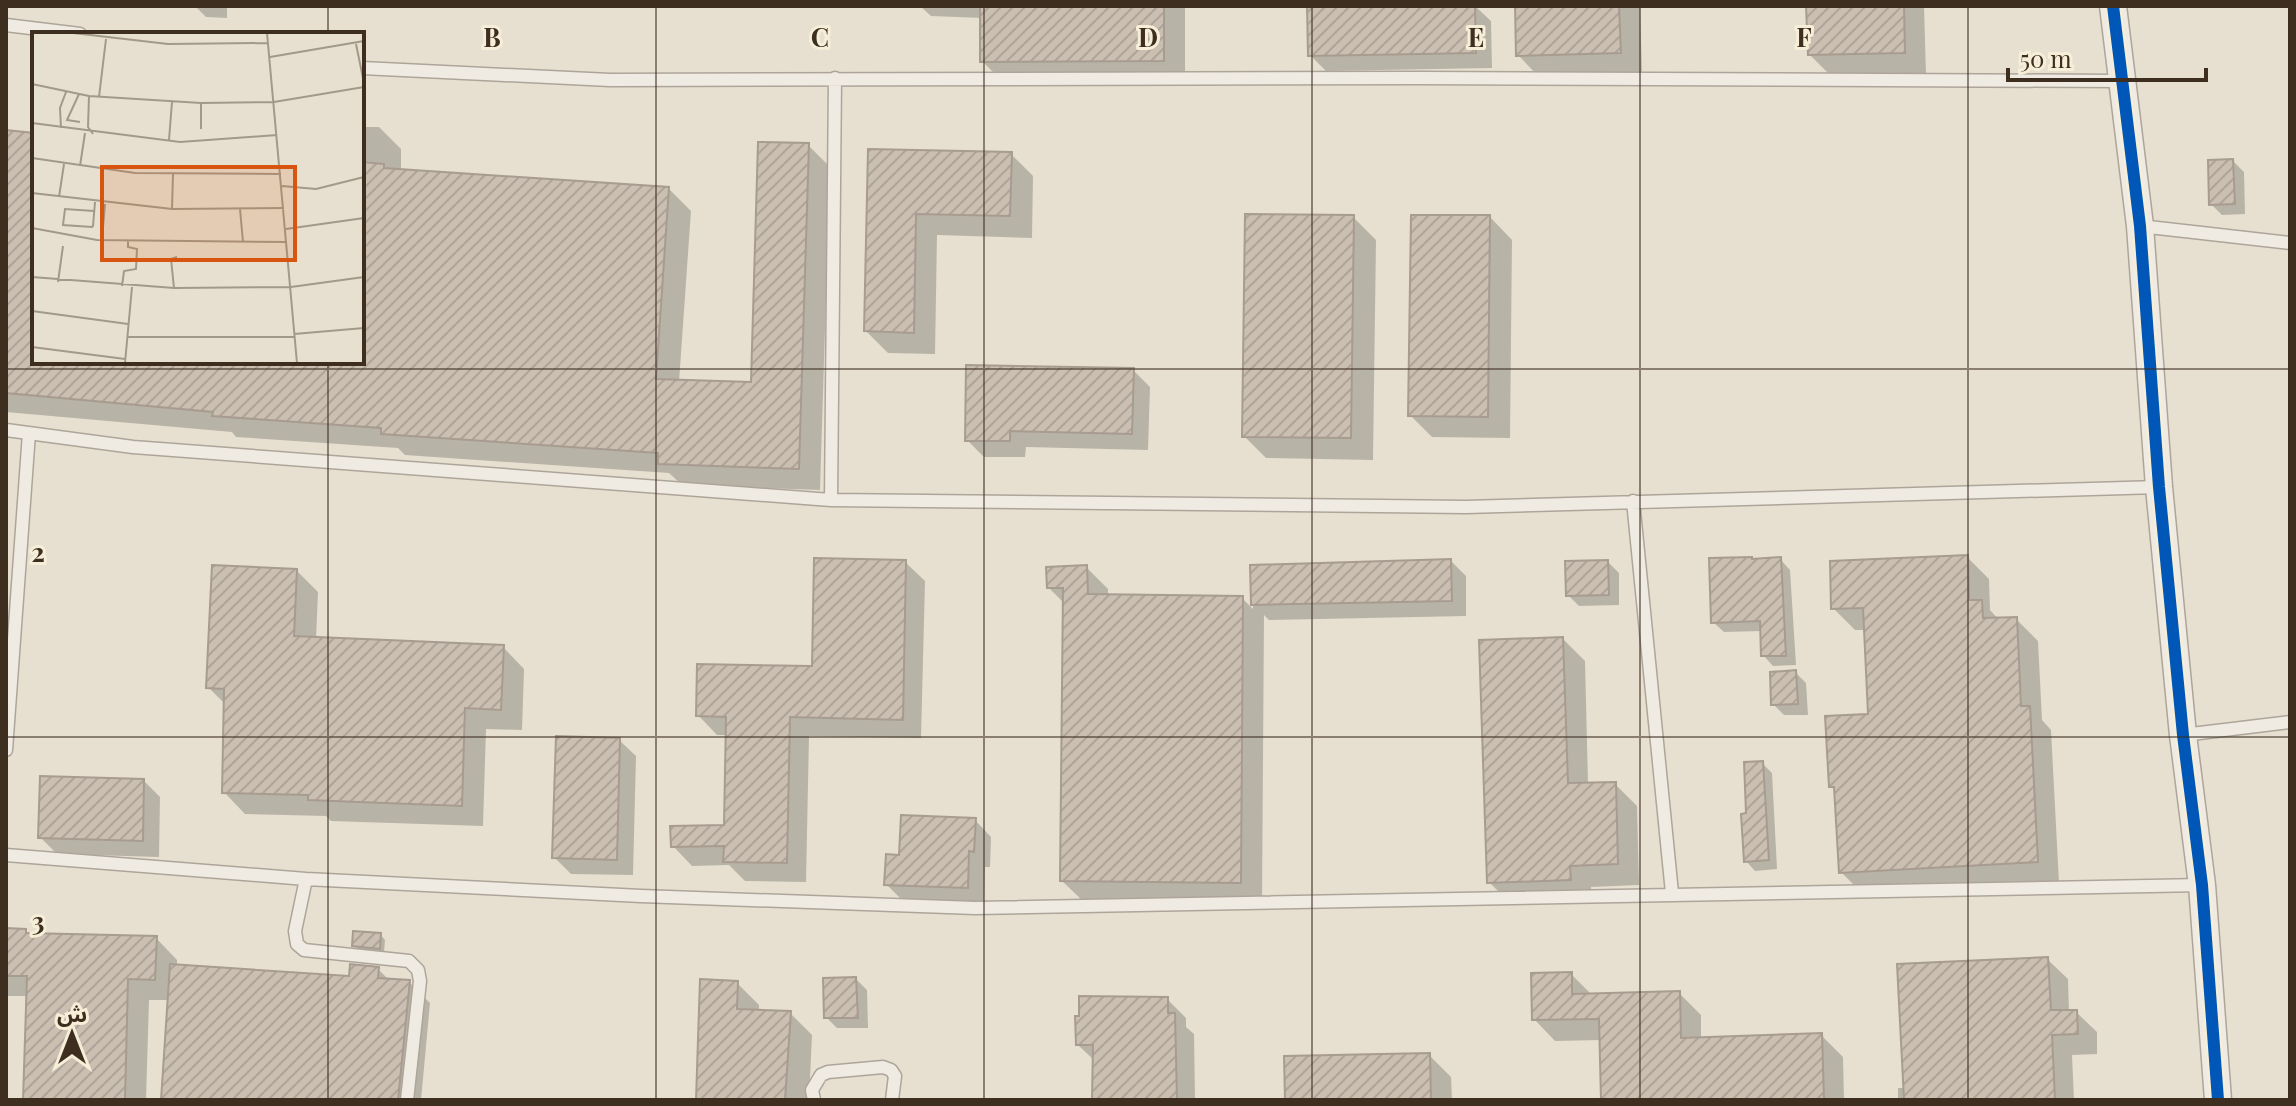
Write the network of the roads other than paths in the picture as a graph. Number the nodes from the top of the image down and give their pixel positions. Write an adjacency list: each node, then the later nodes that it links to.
1 (2113, 6): 6 (street)
2 (6, 25): 3 (lane)
3 (64, 32)
4 (364, 68): 5 (lane)
5 (835, 78): 6 (lane); 12 (lane)
6 (2121, 81): 7 (street)
7 (2140, 226): 8 (lane); 11 (street)
8 (2290, 243)
9 (6, 430): 10 (lane)
10 (29, 433): 12 (lane); 16 (lane)
11 (2159, 487): 13 (lane); 15 (street)
12 (831, 500): 13 (lane)
13 (1633, 501): 20 (lane)
14 (2290, 722): 15 (lane)
15 (2183, 735): 19 (street)
16 (6, 750)
17 (6, 855): 18 (lane)
18 (306, 879): 20 (lane); 21 (lane)
19 (2202, 885): 20 (lane); 24 (street)
20 (1672, 893)
21 (407, 1100)
22 (814, 1100): 23 (lane)
23 (892, 1100)
24 (2218, 1100)

